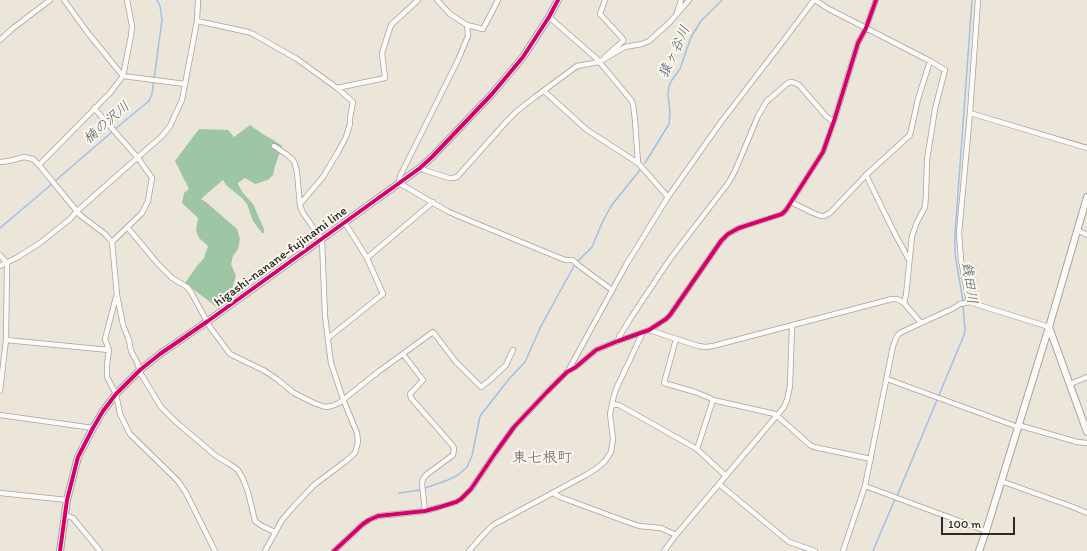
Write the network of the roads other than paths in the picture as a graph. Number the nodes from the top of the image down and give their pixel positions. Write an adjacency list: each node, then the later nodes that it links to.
1 (50, 0): 20 (street)
2 (64, 0): 23 (street)
3 (127, 0): 23 (street)
4 (198, 0): 17 (street)
5 (418, 0): 25 (street)
6 (438, 0): 18 (street)
7 (498, 0): 18 (street)
8 (558, 0): 16 (main road, higashi-nanane-fujinami line)
9 (605, 0): 22 (street)
10 (681, 0): 15 (street)
11 (689, 0): 15 (street)
12 (814, 0): 19 (street); 41 (street)
13 (876, 0): 19 (street)
14 (978, 0): 28 (street)
15 (676, 15): 22 (street)
16 (549, 17): 22 (street); 38 (main road, higashi-nanane-fujinami line)
17 (197, 21): 24 (street); 25 (street)
18 (467, 25): 40 (street)
19 (866, 28): 21 (street); 29 (street)
20 (0, 40)
21 (930, 61): 39 (street); 55 (street)
22 (599, 62): 26 (street); 35 (street)
23 (123, 76): 24 (street); 27 (street)
24 (186, 84): 32 (street)
25 (337, 88): 45 (street)
26 (544, 91): 35 (street); 38 (street)
27 (94, 108): 32 (street); 36 (street)
28 (970, 113): 31 (street); 61 (street)
29 (834, 121): 44 (street); 72 (street)
30 (274, 146): 45 (street)
31 (1087, 148)
32 (138, 158): 46 (street); 48 (street)
33 (0, 162): 34 (street)
34 (6, 162): 36 (street); 37 (street)
35 (638, 163): 41 (street)
36 (39, 165): 46 (street)
37 (0, 167)
38 (420, 168): 40 (main road, higashi-nanane-fujinami line)
39 (866, 175): 44 (street); 55 (street)
40 (399, 183): 43 (street); 47 (main road, higashi-nanane-fujinami line)
41 (668, 197): 59 (street)
42 (1087, 197): 49 (main road)
43 (433, 202): 54 (street); 59 (street)
44 (791, 202): 67 (street)
45 (300, 204): 51 (street)
46 (77, 211): 52 (street); 56 (street)
47 (345, 223): 51 (main road, higashi-nanane-fujinami line); 54 (street)
48 (128, 228): 52 (street); 63 (street)
49 (1077, 230): 50 (street); 66 (main road)
50 (1087, 235)
51 (322, 240): 63 (main road, higashi-nanane-fujinami line); 69 (street)
52 (112, 242): 60 (street)
53 (0, 255): 56 (street)
54 (367, 258): 69 (street)
55 (909, 260): 62 (street)
56 (7, 263): 57 (street); 58 (street); 71 (street)
57 (0, 266)
58 (0, 270)
59 (612, 290): 77 (street)
60 (117, 295): 73 (street); 76 (street)
61 (969, 302): 64 (street); 66 (street)
62 (904, 303): 64 (street); 65 (street)
63 (208, 321): 76 (main road, higashi-nanane-fujinami line); 83 (street)
64 (921, 323): 79 (street)
65 (792, 326): 70 (street); 87 (street)
66 (1049, 327): 80 (main road); 88 (main road)
67 (649, 330): 68 (street); 70 (street)
68 (643, 332): 72 (street); 85 (street)
69 (328, 338): 83 (street)
70 (676, 339): 84 (street)
71 (6, 340): 73 (street); 81 (street)
72 (618, 340): 77 (street)
73 (109, 350): 82 (street)
74 (513, 350): 75 (street)
75 (403, 354): 83 (street); 101 (street)
76 (140, 370): 82 (main road, higashi-nanane-fujinami line); 105 (street)
77 (567, 372): 101 (street)
78 (1087, 377): 80 (street)
79 (887, 379): 88 (street); 93 (street)
80 (1070, 384): 90 (main road)
81 (0, 391)
82 (116, 394): 89 (main road, higashi-nanane-fujinami line); 109 (street)
83 (343, 399): 105 (street)
84 (713, 400): 87 (street); 92 (street)
85 (612, 404): 92 (street); 99 (street)
86 (0, 415): 89 (street)
87 (777, 415): 93 (street); 94 (street)
88 (1018, 426): 91 (street); 95 (main road)
89 (93, 428): 100 (main road, higashi-nanane-fujinami line)
90 (1087, 432)
91 (1087, 443)
92 (697, 450): 94 (street)
93 (871, 459): 97 (street)
94 (726, 476): 96 (street)
95 (1001, 481): 102 (street); 104 (main road)
96 (719, 484): 106 (street); 114 (street)
97 (865, 486): 104 (street); 115 (street)
98 (0, 493): 100 (street)
99 (553, 493): 106 (street); 112 (street)
100 (67, 500): 103 (main road, higashi-nanane-fujinami line)
101 (425, 511): 111 (street)
102 (1087, 513)
103 (66, 516): 107 (main road, higashi-nanane-fujinami line); 108 (street)
104 (986, 531): 116 (main road)
105 (275, 532): 110 (street)
106 (676, 536): 113 (street)
107 (60, 551)
108 (100, 551)
109 (215, 551)
110 (265, 551)
111 (334, 551)
112 (469, 551)
113 (664, 551)
114 (815, 551)
115 (844, 551)
116 (979, 551)

